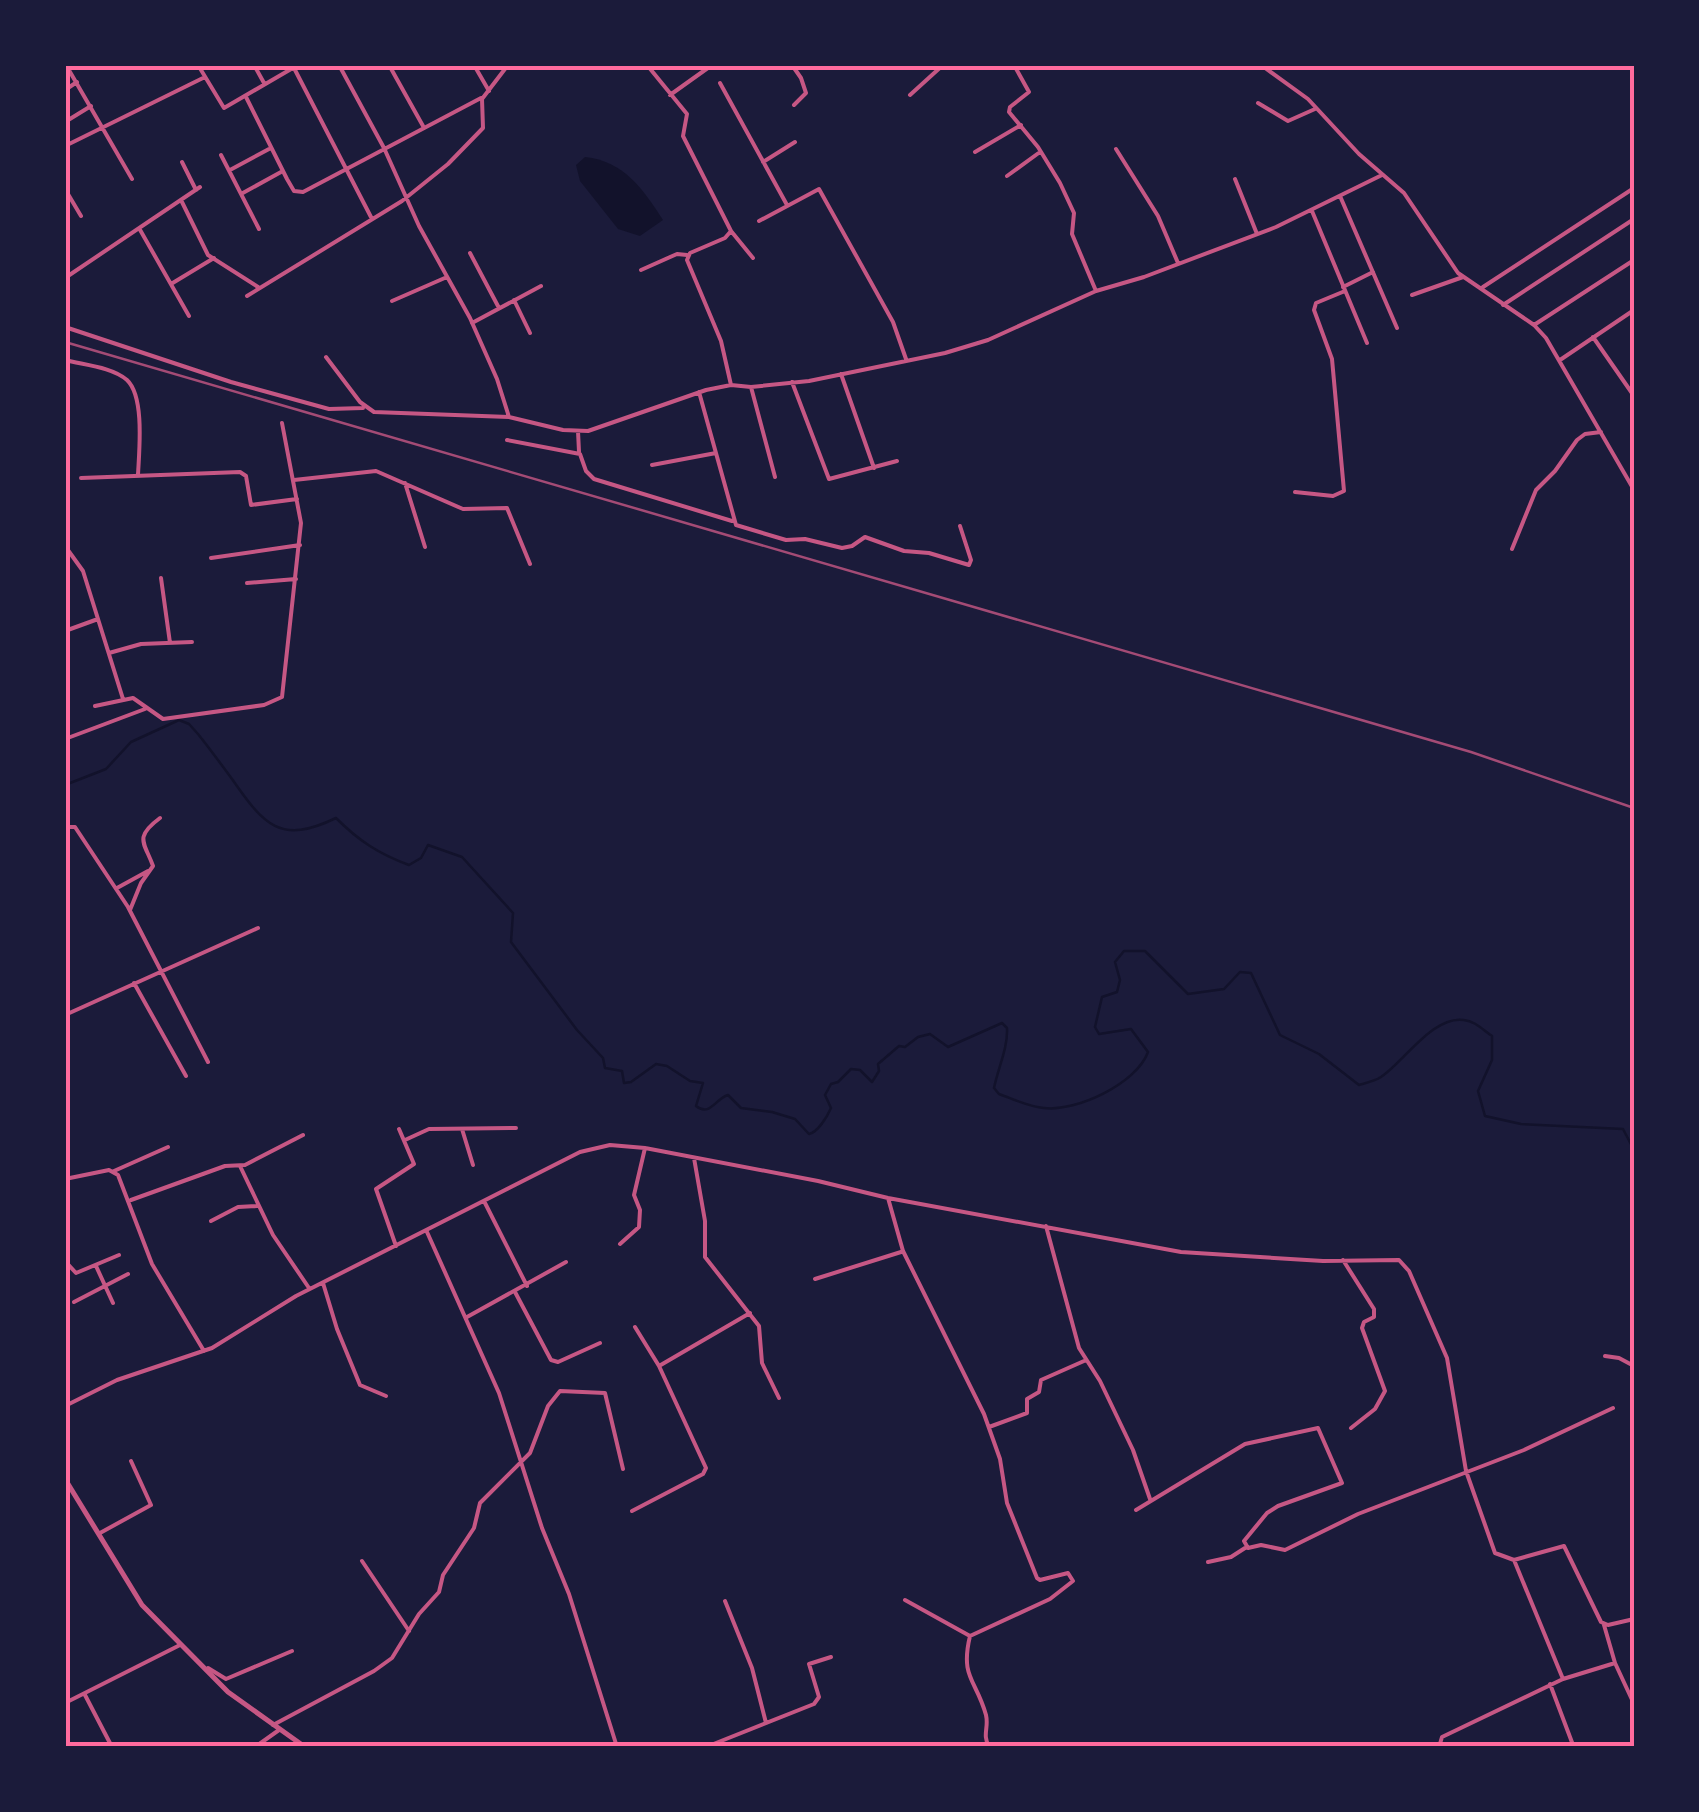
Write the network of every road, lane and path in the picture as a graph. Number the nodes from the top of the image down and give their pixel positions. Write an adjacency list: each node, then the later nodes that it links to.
1 (66, 65): 16 (street)
2 (198, 65): 15 (street)
3 (254, 65): 18 (street)
4 (338, 65): 35 (street)
5 (389, 65): 30 (street)
6 (474, 65): 20 (street)
7 (508, 65): 20 (street)
8 (647, 65): 22 (street)
9 (712, 65): 22 (street)
10 (792, 65): 25 (street)
11 (943, 65): 21 (street)
12 (1014, 65): 29 (street)
13 (1261, 65): 27 (street)
14 (296, 66): 18 (street); 42 (street)
15 (205, 78): 23 (street); 31 (street)
16 (78, 82): 19 (street); 26 (street)
17 (720, 83): 41 (street)
18 (265, 84): 23 (street)
19 (65, 90)
20 (487, 94): 30 (street); 53 (street)
21 (910, 94)
22 (670, 95): 63 (street)
23 (246, 97): 34 (street)
24 (1258, 103): 27 (street)
25 (794, 105)
26 (91, 106): 28 (street); 31 (street)
27 (1316, 108): 45 (street)
28 (65, 122)
29 (1021, 125): 37 (street); 38 (street)
30 (424, 127): 35 (street)
31 (104, 128): 33 (street); 47 (street)
32 (795, 142): 41 (street)
33 (65, 146)
34 (269, 148): 43 (street); 44 (street)
35 (384, 148): 42 (street); 53 (street)
36 (1116, 149): 70 (street)
37 (975, 152)
38 (1041, 152): 46 (street); 81 (street)
39 (221, 155): 43 (street)
40 (182, 162): 54 (street)
41 (763, 162): 55 (street)
42 (347, 168): 44 (street); 58 (street)
43 (229, 170): 51 (street)
44 (282, 171): 51 (street)
45 (1382, 175): 52 (street); 74 (street)
46 (1007, 176)
47 (132, 179)
48 (1235, 179): 64 (street)
49 (65, 188): 57 (street)
50 (1634, 188): 79 (street)
51 (241, 194): 62 (street)
52 (1340, 196): 56 (street); 72 (street)
53 (407, 197): 58 (street); 73 (street)
54 (181, 200): 61 (street); 67 (street)
55 (787, 204): 60 (street); 100 (street)
56 (1312, 210): 64 (street); 80 (street)
57 (81, 216)
58 (372, 219): 78 (street)
59 (1634, 219): 86 (street)
60 (759, 221)
61 (139, 228): 75 (street); 76 (street)
62 (259, 228)
63 (731, 231): 66 (street); 68 (street)
64 (1257, 234): 70 (street)
65 (470, 253): 87 (street)
66 (688, 256): 71 (street); 103 (street)
67 (214, 258): 76 (street); 78 (street)
68 (752, 258)
69 (1634, 260): 91 (street)
70 (1178, 263): 81 (street)
71 (641, 270)
72 (1373, 272): 80 (street); 93 (street)
73 (447, 277): 85 (street); 90 (street)
74 (1463, 277): 79 (street); 82 (street)
75 (65, 278)
76 (171, 284): 89 (street)
77 (541, 286): 84 (street)
78 (258, 288): 83 (street)
79 (1482, 288): 86 (street)
80 (1344, 289): 96 (street); 124 (street)
81 (1096, 291): 100 (street)
82 (1412, 295)
83 (247, 296)
84 (514, 300): 87 (street); 94 (street)
85 (392, 301)
86 (1502, 305): 91 (street)
87 (499, 308): 90 (street)
88 (1634, 310): 95 (street)
89 (189, 316)
90 (472, 322): 108 (street)
91 (1534, 326): 99 (street)
92 (65, 327): 107 (street)
93 (1398, 328)
94 (530, 333)
95 (1593, 337): 99 (street); 106 (street)
96 (1367, 344)
97 (326, 357): 107 (street)
98 (65, 360): 118 (street)
99 (1560, 360): 111 (street)
100 (906, 361): 101 (street)
101 (842, 374): 102 (street); 117 (street)
102 (792, 382): 104 (street); 117 (street)
103 (731, 385): 104 (street); 105 (street)
104 (751, 386): 120 (street)
105 (698, 392): 110 (street); 113 (street)
106 (1634, 396)
107 (366, 408): 108 (street)
108 (508, 417): 110 (street)
109 (282, 423): 121 (street)
110 (578, 432): 114 (street)
111 (1601, 432): 123 (street); 131 (street)
112 (507, 440): 114 (street)
113 (717, 453): 116 (street); 126 (street)
114 (580, 454): 126 (street)
115 (896, 461): 117 (street)
116 (652, 466)
117 (874, 468)
118 (138, 475): 119 (street); 125 (street)
119 (82, 478)
120 (775, 478)
121 (294, 480): 122 (street); 125 (street)
122 (405, 484): 130 (street); 133 (street)
123 (1634, 490)
124 (1295, 492)
125 (297, 498): 128 (street)
126 (732, 521): 127 (street)
127 (960, 526)
128 (300, 544): 132 (street); 135 (street)
129 (65, 546): 137 (street)
130 (425, 547)
131 (1512, 549)
132 (211, 558)
133 (530, 564)
134 (161, 578): 140 (street)
135 (296, 579): 136 (street); 144 (street)
136 (247, 583)
137 (98, 619): 138 (street); 141 (street)
138 (65, 631)
139 (192, 642): 140 (street)
140 (170, 643): 141 (street)
141 (109, 653): 142 (street)
142 (124, 699): 143 (street); 144 (street)
143 (95, 706)
144 (147, 708): 145 (street)
145 (65, 739)
146 (160, 818): 148 (street)
147 (65, 826): 149 (street)
148 (152, 869): 149 (street); 150 (street)
149 (117, 888): 150 (street)
150 (130, 910): 152 (street)
151 (258, 928): 152 (street)
152 (160, 970): 153 (street); 155 (street)
153 (134, 983): 154 (street); 156 (street)
154 (65, 1015)
155 (208, 1062)
156 (186, 1076)
157 (516, 1128): 159 (street)
158 (399, 1129): 161 (street)
159 (462, 1129): 161 (street); 165 (street)
160 (302, 1136): 166 (street)
161 (404, 1140): 177 (street)
162 (168, 1147): 167 (street)
163 (645, 1148): 164 (street); 171 (street); 176 (street)
164 (694, 1157): 169 (street); 193 (street)
165 (473, 1165)
166 (240, 1166): 170 (street); 172 (street)
167 (114, 1171): 168 (street); 170 (street)
168 (65, 1179)
169 (888, 1198): 174 (street); 178 (street)
170 (130, 1200): 197 (street)
171 (484, 1201): 175 (street); 188 (street)
172 (258, 1206): 173 (street); 189 (street)
173 (210, 1222)
174 (1046, 1226): 181 (street); 199 (street)
175 (426, 1230): 177 (street); 194 (street)
176 (620, 1244)
177 (396, 1246): 186 (street)
178 (903, 1251): 185 (street); 206 (street)
179 (119, 1255): 183 (street)
180 (65, 1260): 183 (street)
181 (1343, 1260): 207 (street); 211 (street)
182 (566, 1262): 188 (street)
183 (96, 1266): 187 (street)
184 (128, 1274): 187 (street)
185 (815, 1279)
186 (323, 1283): 189 (street); 202 (street)
187 (105, 1286): 191 (street); 192 (street)
188 (526, 1286): 190 (street)
189 (310, 1289): 197 (street)
190 (515, 1292): 194 (street); 196 (street)
191 (74, 1302)
192 (112, 1303)
193 (750, 1314): 200 (street); 203 (street)
194 (467, 1317): 209 (street)
195 (635, 1328): 200 (street)
196 (600, 1343)
197 (204, 1351): 204 (street)
198 (1605, 1356): 201 (street)
199 (1085, 1360): 206 (street); 215 (street)
200 (659, 1366): 217 (street)
201 (1634, 1366)
202 (386, 1396)
203 (780, 1398)
204 (65, 1406)
205 (1613, 1408): 211 (street)
206 (989, 1427): 228 (street)
207 (1351, 1428)
208 (132, 1461): 218 (street)
209 (522, 1461): 210 (street); 227 (street); 246 (street)
210 (623, 1468)
211 (1466, 1472): 219 (street); 220 (street)
212 (65, 1479): 213 (street)
213 (72, 1490): 214 (street); 218 (street)
214 (65, 1495)
215 (1150, 1499): 216 (street); 219 (street)
216 (1136, 1510)
217 (632, 1511)
218 (100, 1533): 229 (street)
219 (1246, 1547): 222 (street)
220 (1514, 1560): 226 (street); 234 (street)
221 (362, 1562): 227 (street)
222 (1208, 1562)
223 (906, 1600): 228 (street)
224 (725, 1601): 240 (street)
225 (1634, 1619): 226 (street)
226 (1604, 1625): 232 (street)
227 (409, 1631): 241 (street)
228 (970, 1636): 248 (street)
229 (180, 1645): 233 (street); 237 (street)
230 (292, 1650): 233 (street)
231 (831, 1657): 240 (street)
232 (1616, 1663): 234 (street); 236 (street)
233 (199, 1664): 241 (street)
234 (1562, 1678): 235 (street)
235 (1550, 1684): 242 (street); 249 (street)
236 (1632, 1692): 239 (street)
237 (85, 1695): 238 (street); 243 (street)
238 (65, 1703)
239 (1634, 1704)
240 (766, 1722): 247 (street)
241 (276, 1728): 244 (street); 245 (street)
242 (1573, 1745)
243 (112, 1747)
244 (255, 1747)
245 (305, 1747)
246 (617, 1747)
247 (706, 1747)
248 (989, 1747)
249 (1438, 1747)

